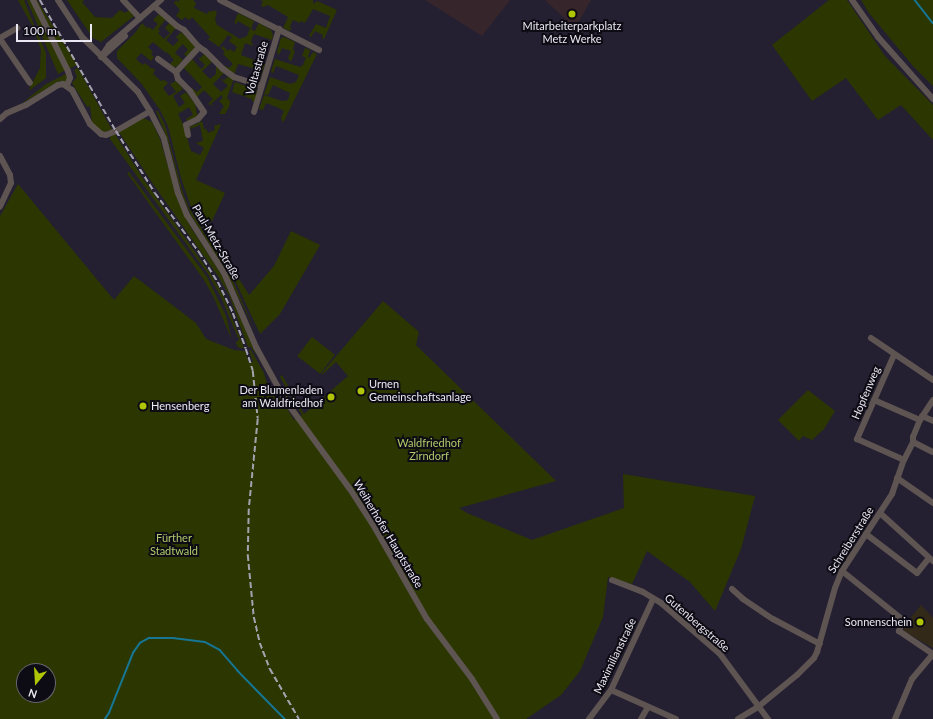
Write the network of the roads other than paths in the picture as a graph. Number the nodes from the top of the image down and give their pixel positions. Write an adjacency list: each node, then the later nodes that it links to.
1 (32, 0): 18 (street)
2 (58, 0): 14 (street, Paul-Metz-Straße)
3 (122, 0): 8 (street)
4 (161, 0): 7 (street)
5 (220, 0): 10 (street)
6 (852, 0): 20 (street)
7 (154, 6): 8 (street); 12 (street)
8 (140, 18): 14 (street)
9 (17, 28): 11 (street)
10 (279, 30): 13 (street); 19 (street, Voltastraße)
11 (0, 38): 17 (street)
12 (199, 47): 16 (street); 19 (street)
13 (319, 50)
14 (101, 57): 21 (street, Paul-Metz-Straße)
15 (158, 59): 16 (street)
16 (176, 72): 26 (street)
17 (30, 83)
18 (67, 85): 21 (street); 23 (street)
19 (262, 86): 22 (street, Voltastraße)
20 (933, 98)
21 (150, 110): 31 (street, Paul-Metz-Straße)
22 (254, 112)
23 (7, 113): 24 (street); 25 (street)
24 (0, 114)
25 (0, 119)
26 (188, 135)
27 (0, 156): 28 (street)
28 (0, 207)
29 (871, 338): 30 (street)
30 (894, 355): 32 (street); 33 (street, Hopfenweg)
31 (263, 360): 54 (street, Weiherhofer Hauptstraße)
32 (933, 380)
33 (874, 400): 35 (street); 39 (street, Hopfenweg)
34 (933, 400): 35 (street, Schreiberstraße)
35 (921, 418): 36 (street); 37 (street, Schreiberstraße)
36 (933, 421)
37 (914, 442): 38 (street); 39 (street, Schreiberstraße)
38 (933, 452)
39 (904, 460): 40 (street, Schreiberstraße)
40 (897, 478): 41 (street); 42 (street, Schreiberstraße)
41 (933, 503)
42 (880, 513): 43 (street, Schreiberstraße); 44 (street)
43 (866, 534): 44 (street); 45 (street, Schreiberstraße)
44 (931, 560)
45 (842, 571): 49 (street, Schreiberstraße); 50 (street)
46 (612, 580): 48 (street, Gutenbergstraße)
47 (732, 589): 49 (street)
48 (653, 598): 51 (street, Maximilianstraße); 53 (street, Gutenbergstraße)
49 (820, 644): 53 (street, Schreiberstraße)
50 (933, 654): 60 (street)
51 (611, 690): 52 (street); 55 (street, Maximilianstraße)
52 (648, 707): 56 (street); 57 (street)
53 (758, 707): 58 (street, Schreiberstraße); 59 (street, Gutenbergstraße)
54 (497, 719)
55 (589, 719)
56 (641, 719)
57 (676, 719)
58 (738, 719)
59 (768, 719)
60 (895, 719)

